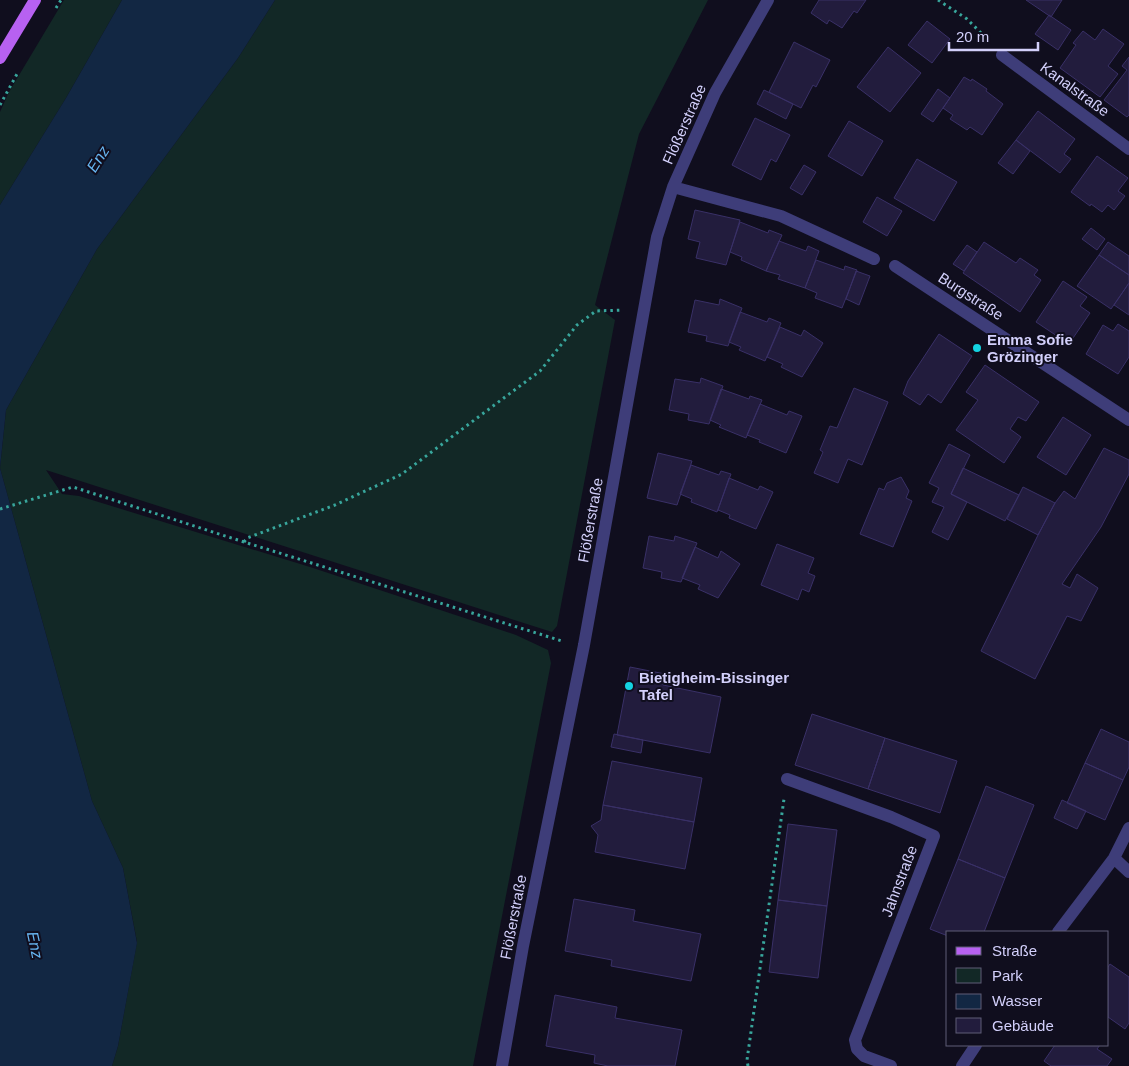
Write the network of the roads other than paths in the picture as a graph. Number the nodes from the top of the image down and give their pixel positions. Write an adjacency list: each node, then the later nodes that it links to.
1 (35, 0): 4 (main road)
2 (768, 0): 6 (street, Flößerstraße)
3 (1002, 55): 5 (street, Kanalstraße)
4 (0, 58)
5 (1129, 149)
6 (673, 187): 7 (street); 16 (street, Flößerstraße)
7 (874, 259)
8 (895, 266): 9 (street, Burgstraße)
9 (1129, 420)
10 (787, 779): 17 (street, Jahnstraße)
11 (1129, 828): 12 (street)
12 (1114, 858): 13 (street); 14 (street)
13 (1129, 872)
14 (1059, 931)
15 (975, 1046): 18 (street)
16 (502, 1066)
17 (891, 1066)
18 (962, 1066)

